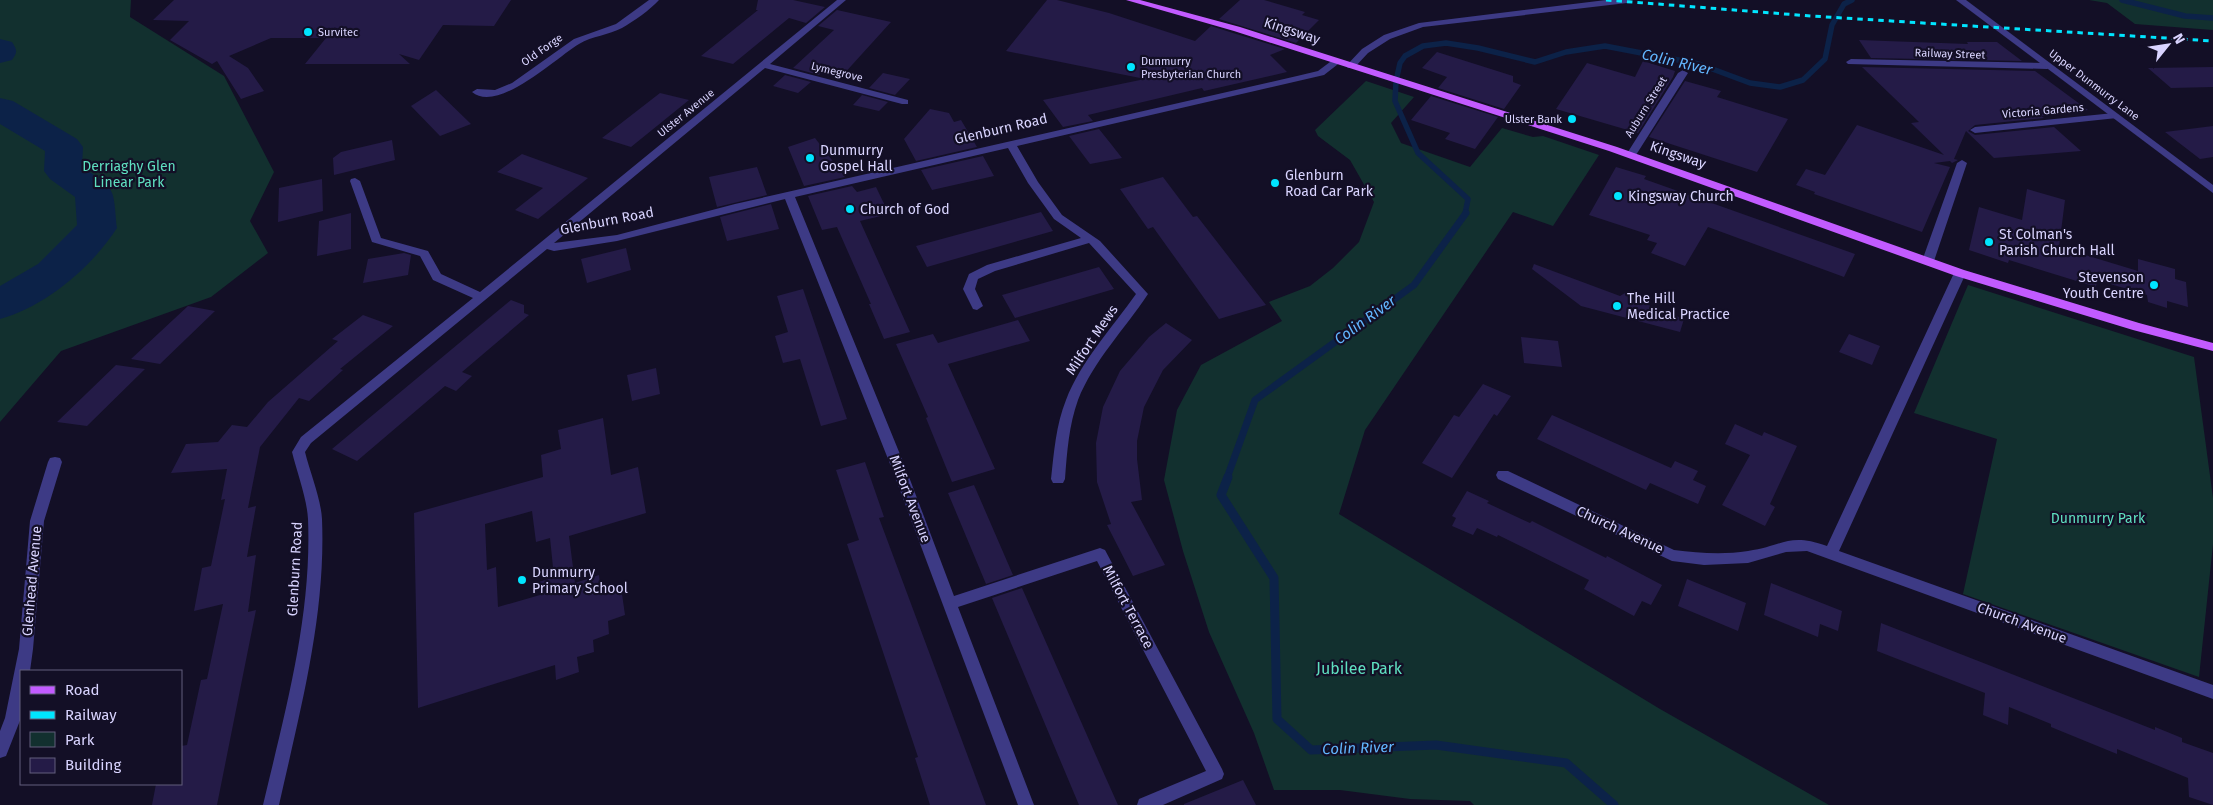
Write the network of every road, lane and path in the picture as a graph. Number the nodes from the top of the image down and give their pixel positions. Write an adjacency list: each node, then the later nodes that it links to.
1 (655, 0): 13 (street, Old Forge)
2 (842, 0): 8 (street, Ulster Avenue)
3 (1130, 0): 6 (main road, Kingsway)
4 (1627, 0): 9 (street)
5 (1960, 0): 10 (street, Upper Dunmurry Lane)
6 (1337, 61): 9 (main road, Kingsway); 18 (street, Glenburn Road)
7 (1851, 62): 10 (street, Railway Street)
8 (764, 65): 14 (street, Lymegrove); 26 (street, Ulster Avenue)
9 (1351, 66): 19 (main road, Kingsway)
10 (2047, 66): 16 (street, Upper Dunmurry Lane)
11 (1682, 73): 19 (street, Auburn Street)
12 (477, 92): 13 (street, Old Forge)
13 (496, 92): 15 (street)
14 (906, 102)
15 (487, 104)
16 (2114, 116): 17 (street, Victoria Gardens); 22 (street, Upper Dunmurry Lane)
17 (1975, 130)
18 (1010, 143): 24 (street, Glenburn Road); 25 (street, Milfort Mews)
19 (1631, 155): 27 (main road, Kingsway)
20 (1962, 163): 27 (street)
21 (355, 182): 29 (street)
22 (2208, 182): 23 (street, Upper Dunmurry Lane)
23 (2213, 190)
24 (789, 195): 26 (street, Glenburn Road); 36 (street, Milfort Avenue)
25 (1090, 239): 30 (street); 34 (street, Milfort Mews)
26 (545, 245): 29 (street, Glenburn Road)
27 (1928, 260): 28 (main road, Kingsway)
28 (1960, 272): 31 (main road, Kingsway); 35 (street)
29 (480, 297): 41 (street, Glenburn Road)
30 (977, 306)
31 (2213, 347)
32 (55, 462): 37 (street, Glenhead Avenue)
33 (1503, 475): 35 (street, Church Avenue)
34 (1058, 479)
35 (1831, 553): 39 (street, Church Avenue)
36 (950, 604): 42 (street, Milfort Avenue); 43 (street, Milfort Terrace)
37 (21, 670)
38 (20, 678): 40 (street, Glenhead Avenue)
39 (2213, 692)
40 (0, 751)
41 (271, 805)
42 (1026, 805)
43 (1145, 805)

